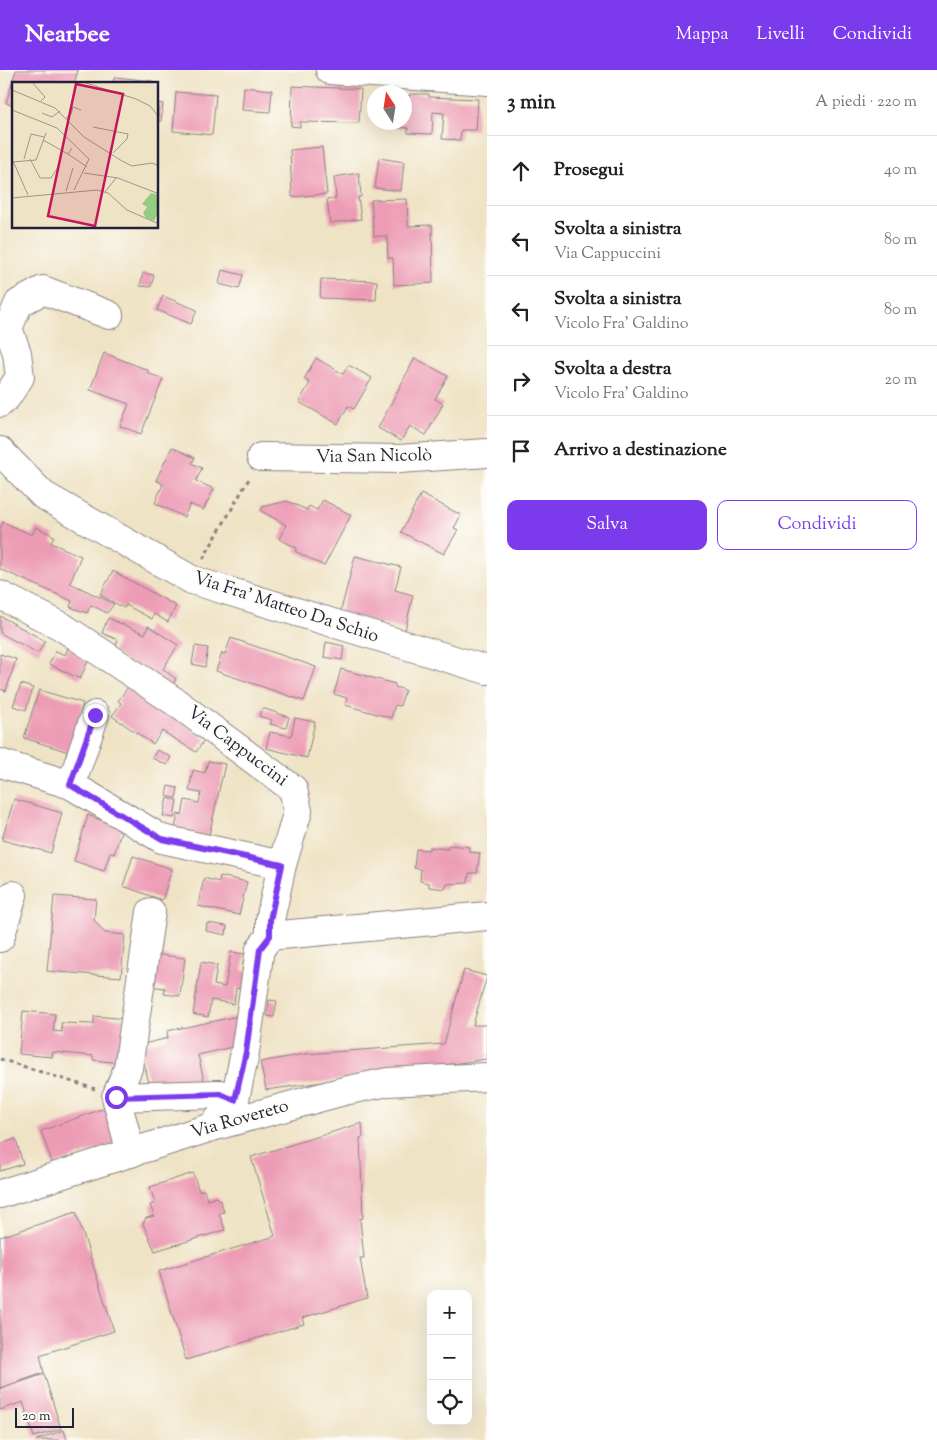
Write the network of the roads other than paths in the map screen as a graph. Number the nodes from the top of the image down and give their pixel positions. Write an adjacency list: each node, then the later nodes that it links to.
1 (330, 70): 2 (street)
2 (378, 72): 3 (street)
3 (487, 81)
4 (109, 315): 5 (street)
5 (0, 402)
6 (0, 451): 10 (street, Via Fra' Matteo Da Schio)
7 (487, 453): 8 (street, Via San Nicolò)
8 (261, 457)
9 (0, 595): 14 (street, Via Cappuccini)
10 (487, 670)
11 (95, 715): 13 (street)
12 (0, 763): 13 (street)
13 (70, 785): 14 (street)
14 (282, 865): 18 (street, Via Cappuccini)
15 (13, 895): 19 (street)
16 (151, 912): 22 (street)
17 (487, 916): 18 (street)
18 (270, 936): 20 (street, Via Cappuccini)
19 (0, 938)
20 (246, 1052): 23 (street, Via Cappuccini); 24 (street, Via Cappuccini)
21 (487, 1076): 24 (street, Via Rovereto)
22 (116, 1097): 23 (street); 26 (street)
23 (235, 1100): 25 (street, Via Cappuccini)
24 (267, 1111): 25 (street, Via Rovereto)
25 (212, 1127): 26 (street, Via Rovereto)
26 (131, 1153): 27 (street, Via Rovereto)
27 (0, 1194)

